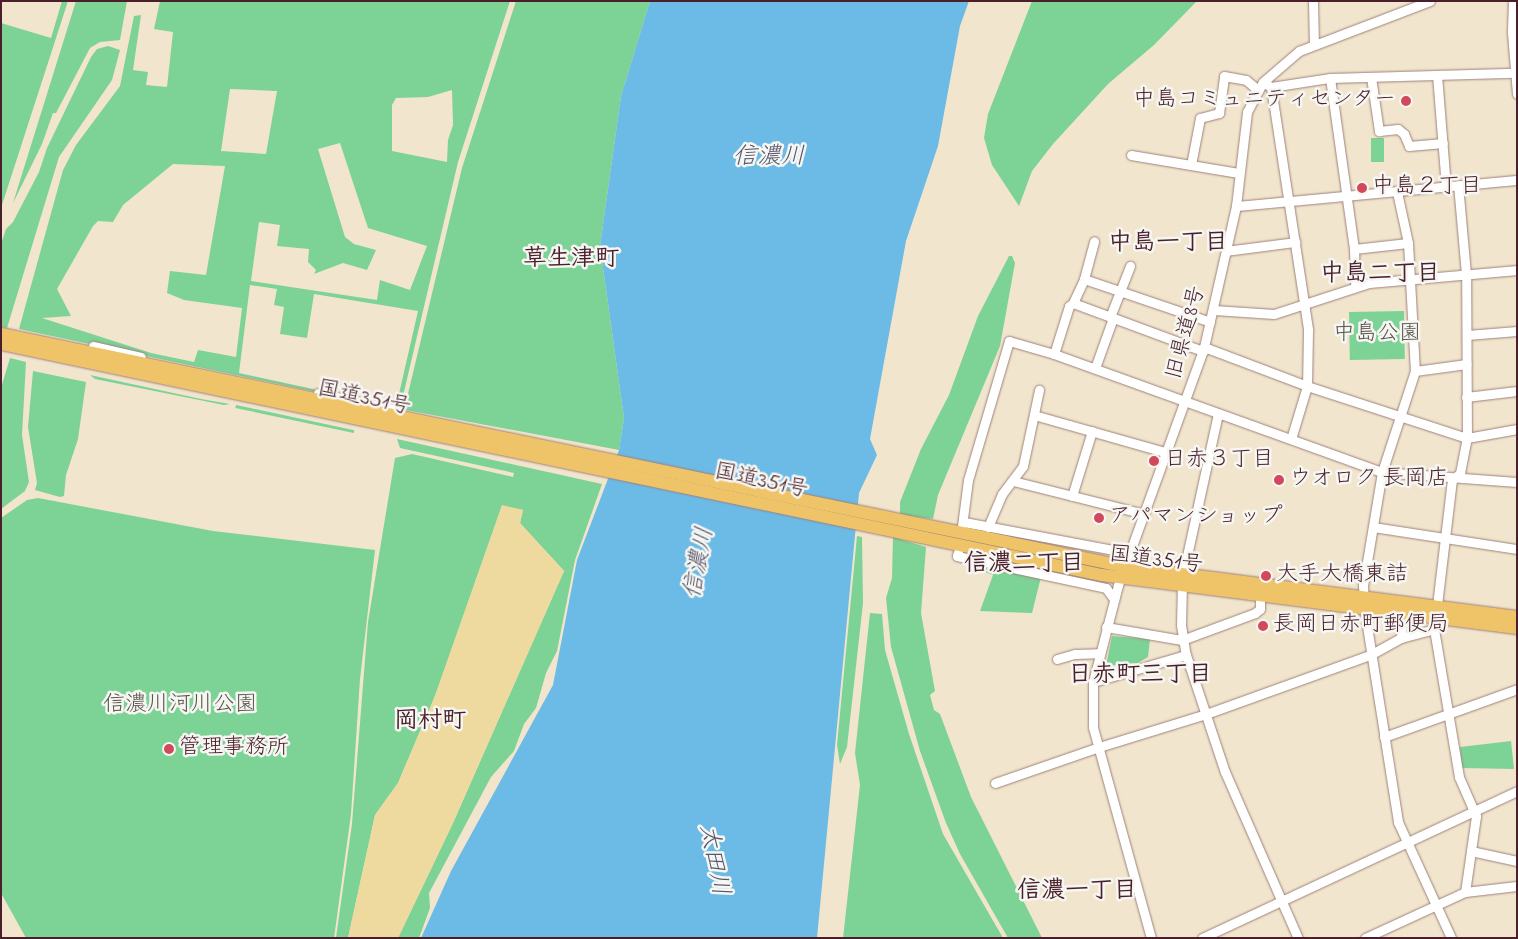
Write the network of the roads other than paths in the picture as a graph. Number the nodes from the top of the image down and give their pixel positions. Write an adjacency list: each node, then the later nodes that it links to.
1 (1313, 1): 4 (street)
2 (1430, 1): 4 (street, 旧県道8号)
3 (1513, 1): 5 (street)
4 (1314, 44): 9 (street, 旧県道8号)
5 (1514, 73): 6 (street); 10 (street)
6 (1437, 75): 7 (street); 11 (street)
7 (1371, 77): 8 (street); 11 (street)
8 (1330, 78): 9 (street); 19 (street)
9 (1264, 86): 13 (street); 14 (street, 旧県道8号); 20 (street)
10 (1517, 94)
11 (1443, 143): 17 (street)
12 (1131, 155): 13 (street)
13 (1191, 165): 14 (street)
14 (1238, 174): 21 (street, 旧県道8号)
15 (1517, 180): 16 (street)
16 (1458, 185): 17 (street); 29 (street)
17 (1446, 186): 18 (street)
18 (1398, 192): 19 (street); 24 (street)
19 (1347, 197): 20 (street); 25 (street)
20 (1289, 202): 21 (street); 23 (street)
21 (1236, 206): 26 (street, 旧県道8号)
22 (1094, 241): 30 (street)
23 (1295, 242): 26 (street); 35 (street)
24 (1408, 243): 25 (street); 31 (street)
25 (1354, 249): 32 (street)
26 (1226, 251): 36 (street, 旧県道8号)
27 (1130, 266): 33 (street)
28 (1517, 270): 29 (street)
29 (1466, 274): 31 (street); 41 (street)
30 (1084, 279): 33 (street); 34 (street)
31 (1409, 280): 32 (street); 48 (street)
32 (1355, 286): 35 (street)
33 (1120, 291): 37 (street); 38 (street)
34 (1072, 303): 37 (street); 45 (street)
35 (1303, 304): 36 (street); 49 (street)
36 (1214, 310): 38 (street, 旧県道8号)
37 (1112, 318): 44 (street); 47 (street)
38 (1210, 322): 44 (street, 旧県道8号)
39 (1517, 332): 41 (street)
40 (1, 334): 71 (highway, 国道351号)
41 (1467, 335): 46 (street)
42 (1, 344): 71 (highway, 国道351号)
43 (93, 346): 54 (street)
44 (1204, 349): 49 (street); 53 (street, 旧県道8号)
45 (1054, 354): 47 (street); 70 (street)
46 (1467, 364): 48 (street); 52 (street)
47 (1095, 368): 53 (street)
48 (1415, 371): 57 (street)
49 (1308, 386): 57 (street); 61 (street)
50 (1039, 390): 56 (street)
51 (1517, 391): 52 (street)
52 (1466, 397): 60 (street)
53 (1187, 402): 55 (street); 62 (street, 旧県道8号)
54 (398, 410)
55 (1218, 414): 61 (street); 78 (street)
56 (1034, 415): 59 (street); 65 (street)
57 (1402, 417): 60 (street); 63 (street)
58 (1517, 429): 60 (street)
59 (1092, 431): 62 (street); 67 (street)
60 (1467, 438): 64 (street)
61 (1291, 440): 63 (street)
62 (1168, 453): 68 (street, 旧県道8号)
63 (1382, 472): 64 (street); 69 (street)
64 (1452, 480): 66 (street); 72 (street)
65 (1013, 481): 67 (street); 70 (street)
66 (1517, 482)
67 (1072, 496): 68 (street)
68 (1144, 514): 75 (street, 旧県道8号)
69 (1373, 527): 72 (street); 81 (street)
70 (988, 528): 75 (street)
71 (924, 532): 76 (highway, 国道351号); 77 (highway, 国道351号)
72 (1446, 537): 73 (street); 83 (street)
73 (1517, 549)
74 (958, 552): 80 (street)
75 (1130, 553): 76 (street, 旧県道8号)
76 (1127, 567): 77 (street, 旧県道8号); 78 (highway, 国道351号)
77 (1121, 578): 78 (highway, 国道351号); 80 (street, 旧県道8号)
78 (1183, 579): 79 (highway, 国道351号); 81 (highway, 国道351号); 88 (street)
79 (1260, 596): 81 (highway, 国道351号); 88 (street)
80 (1114, 599): 85 (street, 旧県道8号)
81 (1364, 602): 82 (highway, 国道351号); 83 (highway, 国道351号); 91 (street)
82 (1403, 612): 83 (highway, 国道351号); 87 (street)
83 (1435, 617): 84 (highway, 国道351号); 86 (highway, 国道351号); 87 (street); 96 (street)
84 (1517, 617)
85 (1106, 627): 88 (street); 89 (street, 旧県道8号)
86 (1517, 628)
87 (1401, 638): 91 (street)
88 (1182, 640): 90 (street)
89 (1098, 653): 92 (street); 93 (street, 旧県道8号)
90 (1186, 655): 93 (street); 95 (street)
91 (1370, 655): 95 (street); 97 (street)
92 (1057, 659)
93 (1093, 682): 98 (street, 旧県道8号)
94 (1517, 689): 96 (street)
95 (1206, 714): 98 (street); 107 (street)
96 (1448, 714): 97 (street); 101 (street)
97 (1384, 737): 102 (street)
98 (1099, 747): 99 (street); 109 (street, 旧県道8号)
99 (995, 784)
100 (1517, 791): 101 (street)
101 (1475, 810): 102 (street); 103 (street)
102 (1408, 842): 107 (street); 108 (street)
103 (1471, 851): 104 (street); 106 (street)
104 (1517, 861)
105 (1517, 886): 106 (street)
106 (1465, 892): 108 (street)
107 (1282, 901): 110 (street); 111 (street)
108 (1436, 905): 112 (street); 113 (street)
109 (1151, 938)
110 (1202, 938)
111 (1298, 938)
112 (1365, 938)
113 (1451, 938)

